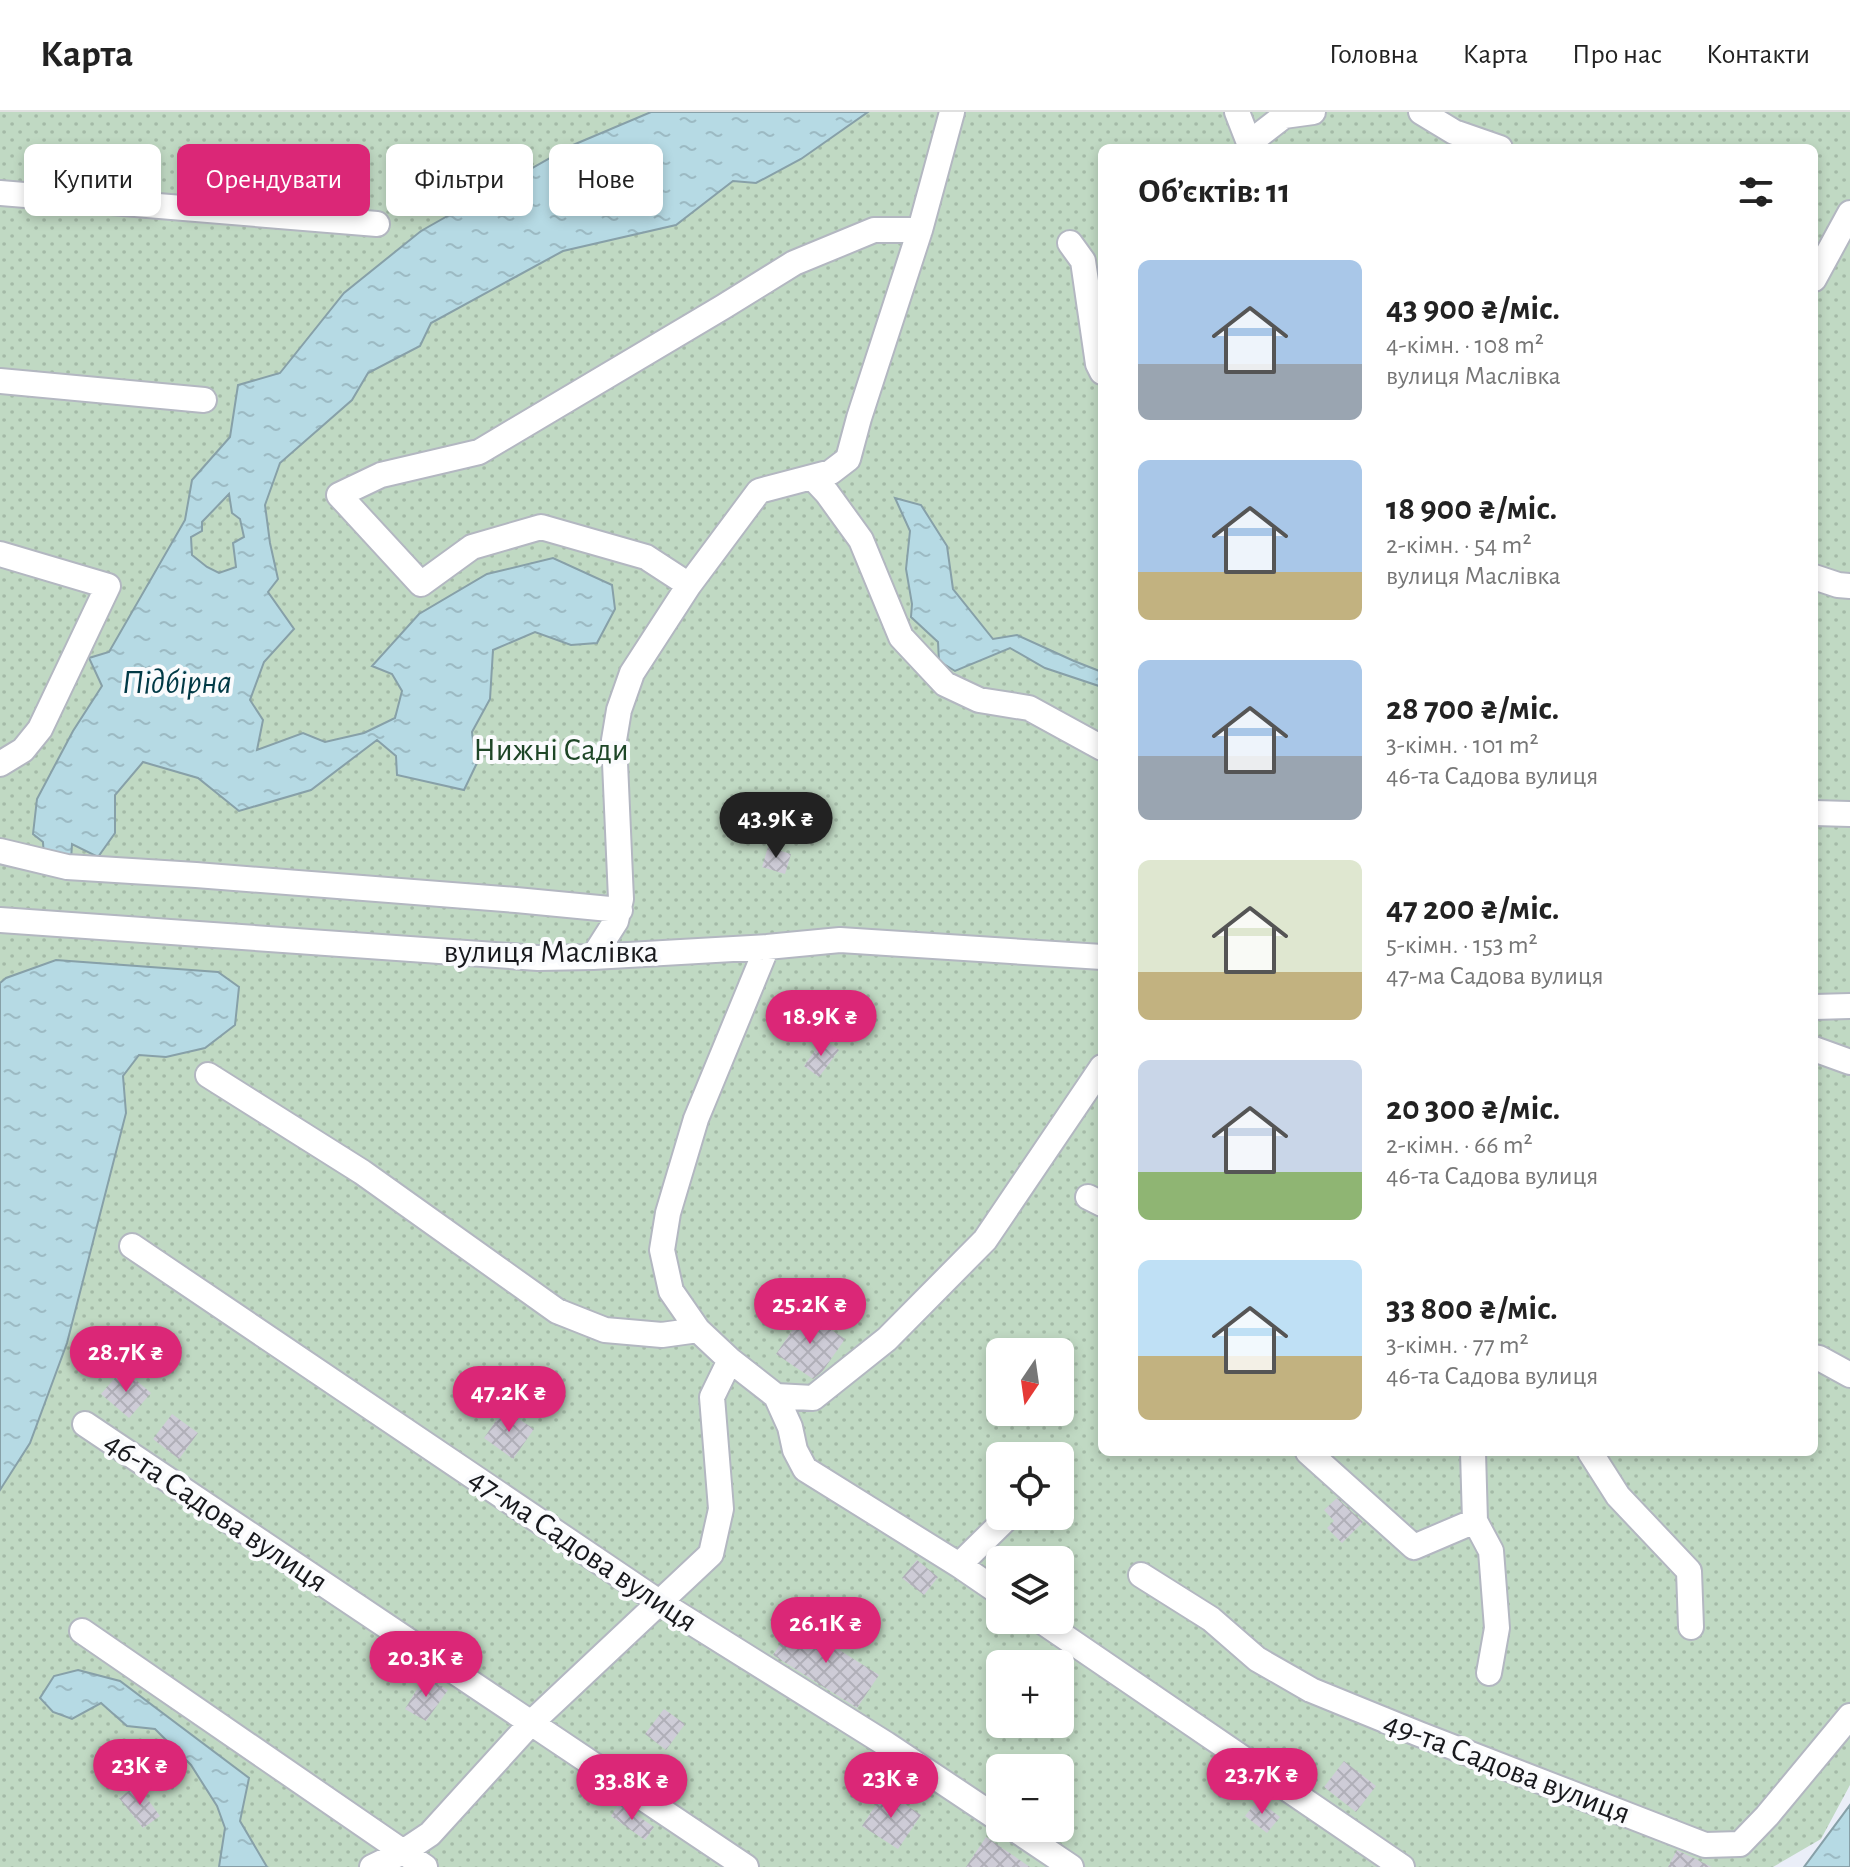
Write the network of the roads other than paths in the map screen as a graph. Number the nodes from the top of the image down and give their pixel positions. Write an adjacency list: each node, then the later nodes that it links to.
1 (952, 112): 11 (street)
2 (1237, 112): 5 (street)
3 (1313, 112): 6 (street)
4 (1421, 112): 7 (street)
5 (1249, 144)
6 (1252, 144)
7 (1488, 144)
8 (0, 193): 10 (street)
9 (1850, 213): 13 (street)
10 (377, 224)
11 (920, 230): 17 (street); 20 (street)
12 (1070, 243): 14 (street)
13 (1818, 272)
14 (1098, 364)
15 (0, 381): 16 (street)
16 (204, 400)
17 (822, 475): 20 (street); 22 (street)
18 (0, 554): 23 (street)
19 (1818, 578): 21 (street)
20 (689, 585): 27 (street)
21 (1850, 586)
22 (1098, 746)
23 (0, 764)
24 (1818, 813): 25 (street)
25 (1850, 814)
26 (0, 851): 27 (street)
27 (620, 910): 30 (street)
28 (0, 920): 30 (street, вулиця Маслівка)
29 (767, 947): 30 (street, вулиця Маслівка); 31 (street, вулиця Маслівка); 39 (street)
30 (593, 957)
31 (1098, 957)
32 (1850, 1006): 33 (street)
33 (1818, 1007)
34 (1818, 1050): 35 (street)
35 (1850, 1062)
36 (1098, 1073): 43 (street)
37 (208, 1075): 39 (street)
38 (132, 1246): 53 (street, 47-ма Садова вулиця)
39 (698, 1330): 41 (street)
40 (1818, 1358): 42 (street)
41 (730, 1360): 43 (street); 53 (street)
42 (1850, 1375)
43 (776, 1396): 50 (street)
44 (85, 1424): 59 (street, 46-та Садова вулиця)
45 (1312, 1456): 48 (street)
46 (1473, 1456): 48 (street)
47 (1593, 1456): 54 (street)
48 (1475, 1521): 57 (street)
49 (995, 1530): 50 (street)
50 (959, 1565): 52 (street)
51 (1141, 1575): 58 (street, 49-та Садова вулиця)
52 (986, 1583)
53 (659, 1602): 59 (street); 60 (street, 47-ма Садова вулиця)
54 (1691, 1627)
55 (82, 1631): 62 (street)
56 (1061, 1634): 67 (street)
57 (1489, 1673)
58 (1850, 1716)
59 (531, 1723): 62 (street); 65 (street, 46-та Садова вулиця)
60 (986, 1811)
61 (1034, 1842): 66 (street)
62 (403, 1852): 63 (street); 64 (street)
63 (372, 1867)
64 (425, 1867)
65 (746, 1867)
66 (1071, 1867)
67 (1402, 1867)

